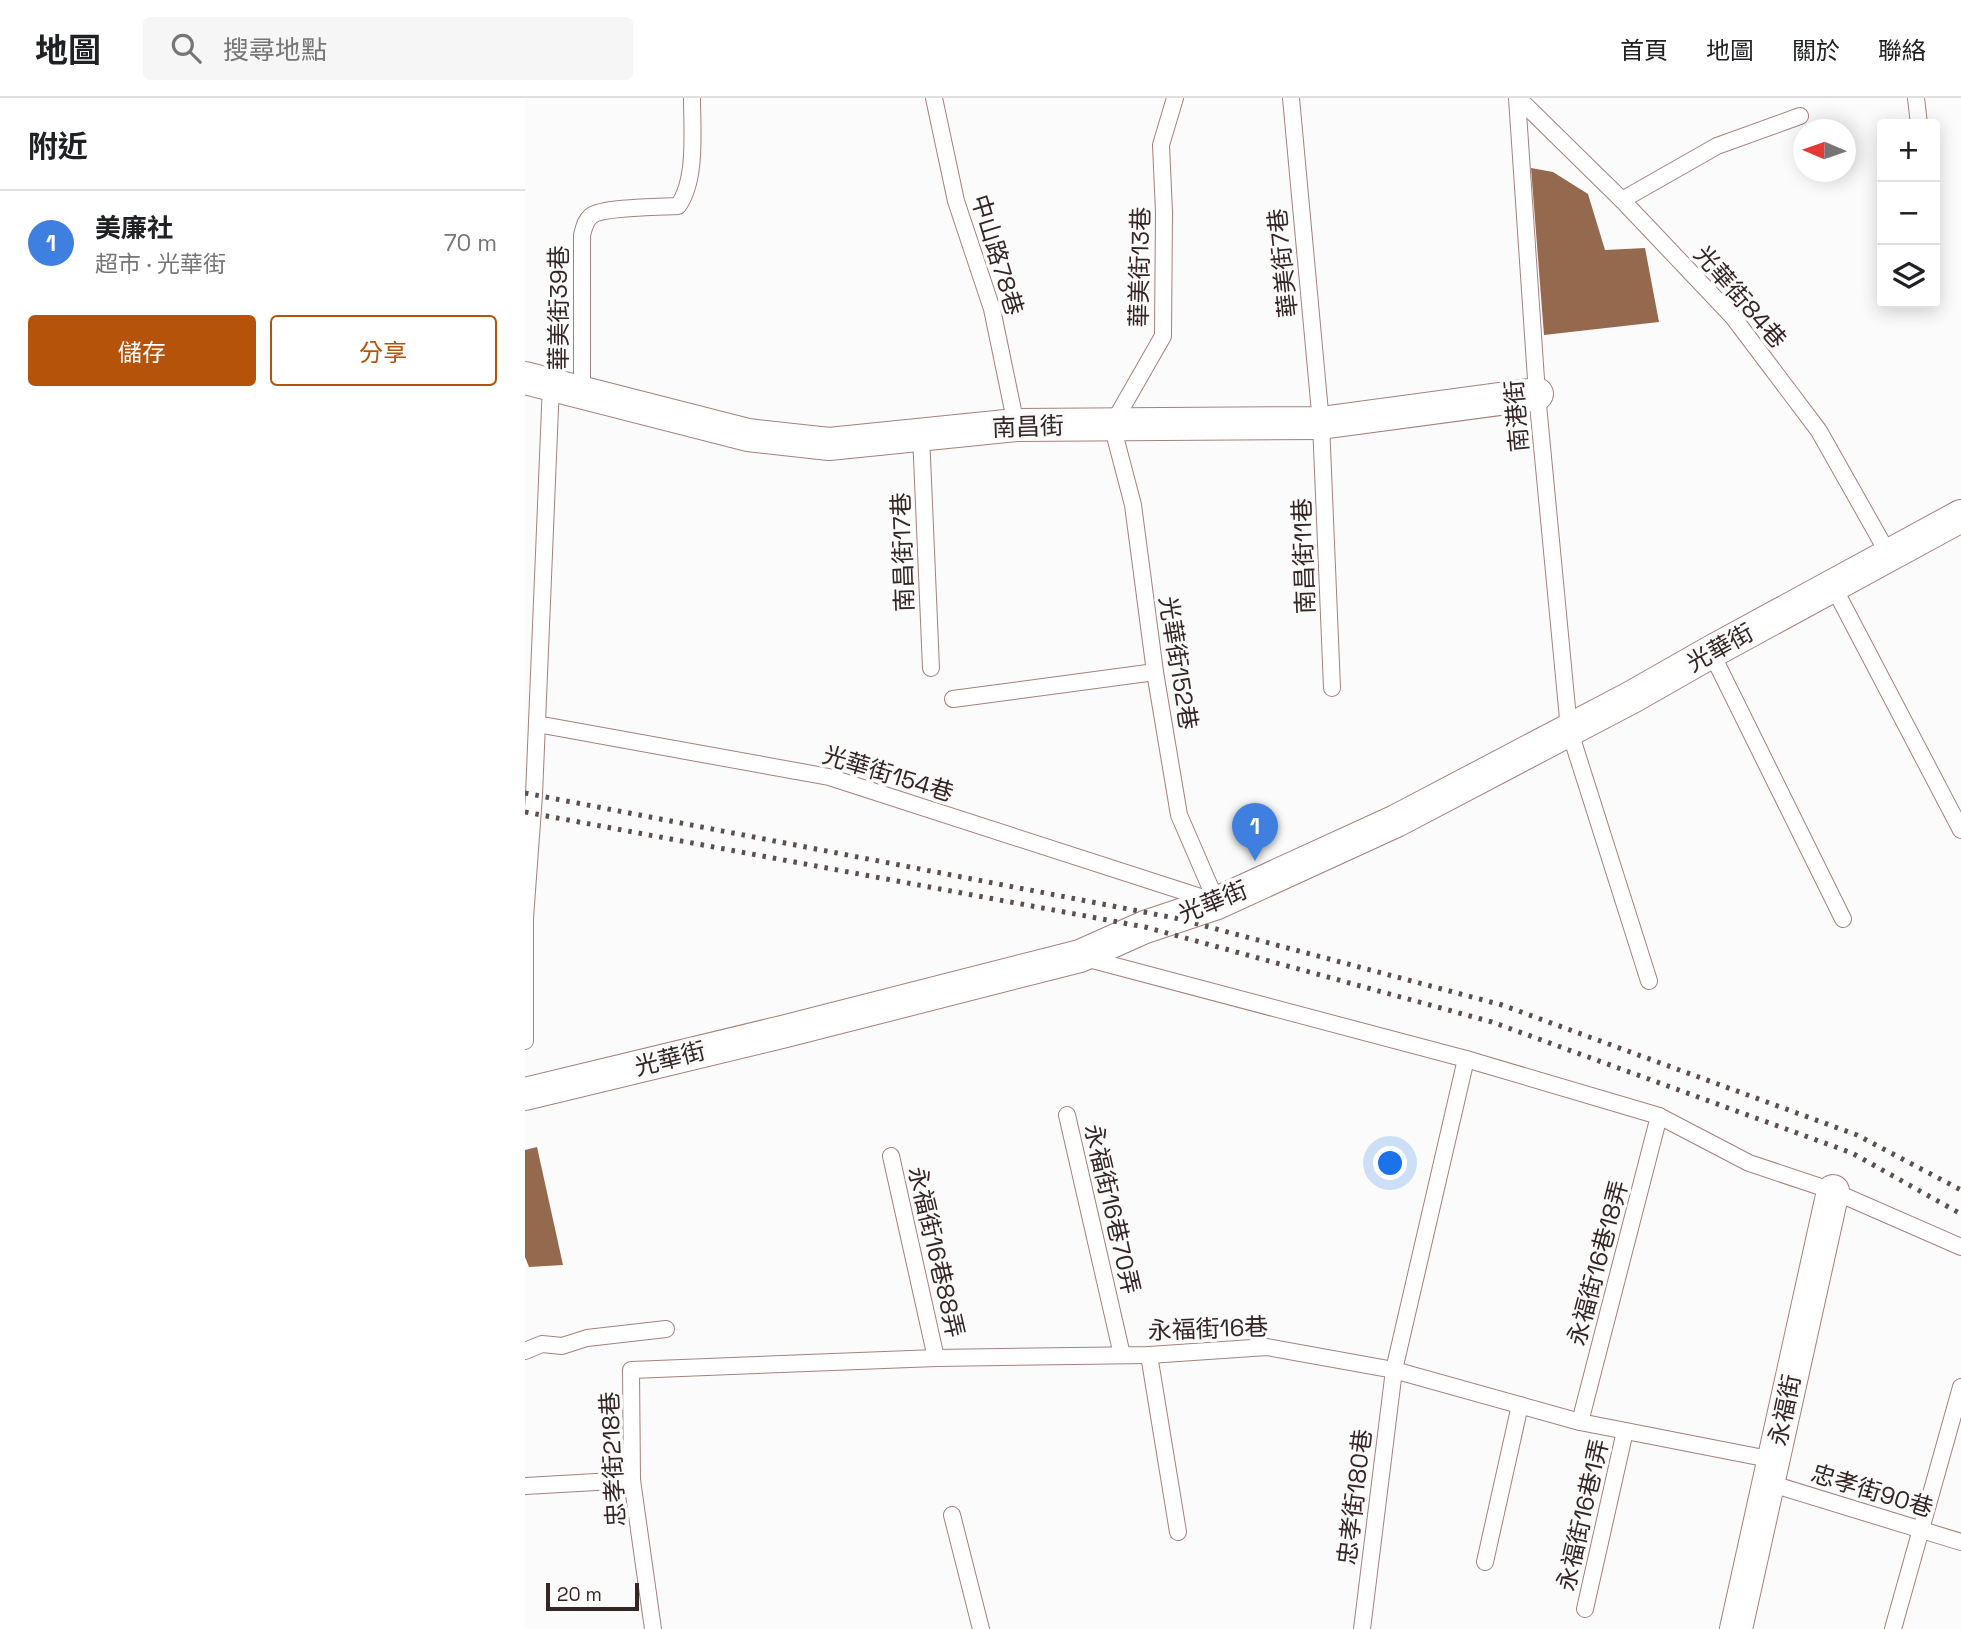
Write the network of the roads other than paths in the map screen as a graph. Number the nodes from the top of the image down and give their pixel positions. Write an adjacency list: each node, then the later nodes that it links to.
1 (692, 98): 11 (lane, 華美街39巷)
2 (934, 98): 14 (lane, 中山路78巷)
3 (1175, 98): 15 (lane, 華美街13巷)
4 (1291, 98): 13 (lane, 華美街7巷)
5 (1517, 98): 9 (lane, 光華街84巷); 12 (lane, 南港街)
6 (1916, 98): 8 (lane)
7 (1800, 116): 9 (lane)
8 (1918, 119)
9 (1622, 200): 18 (lane, 光華街84巷)
10 (538, 381): 11 (street, 南昌街); 21 (lane)
11 (582, 393): 16 (street, 南昌街)
12 (1537, 394): 13 (street, 南昌街); 28 (lane, 南港街)
13 (1321, 423): 15 (street, 南昌街); 25 (lane, 南昌街11巷)
14 (1016, 425): 15 (street, 南昌街); 16 (street, 南昌街)
15 (1112, 425): 24 (lane, 光華街152巷)
16 (921, 434): 23 (lane, 南昌街17巷)
17 (1961, 516): 18 (street, 光華街)
18 (1889, 555): 19 (street, 光華街)
19 (1833, 586): 22 (street, 光華街); 29 (lane)
20 (525, 590): 21 (lane)
21 (543, 594): 27 (lane)
22 (1711, 652): 28 (street, 光華街); 32 (lane)
23 (931, 668)
24 (1155, 672): 26 (lane); 30 (lane, 光華街152巷)
25 (1332, 688)
26 (953, 699)
27 (537, 724): 30 (lane, 光華街154巷); 31 (lane)
28 (1569, 729): 30 (street, 光華街); 34 (lane, 南港街)
29 (1961, 830)
30 (1217, 902): 33 (street, 光華街)
31 (525, 918): 35 (lane)
32 (1843, 919)
33 (1080, 956): 36 (lane); 37 (street, 光華街)
34 (1649, 981)
35 (525, 1041)
36 (1466, 1059): 39 (lane); 49 (lane, 忠孝街180巷)
37 (525, 1094)
38 (1067, 1115): 45 (lane, 永福街16巷70弄)
39 (1660, 1116): 41 (lane); 52 (lane, 永福街16巷18弄)
40 (891, 1156): 47 (lane, 永福街16巷88弄)
41 (1833, 1191): 42 (lane); 54 (street, 永福街)
42 (1961, 1247)
43 (666, 1329): 44 (lane)
44 (525, 1351)
45 (1122, 1355): 46 (lane, 永福街16巷); 47 (lane, 永福街16巷)
46 (1149, 1355): 49 (lane, 永福街16巷); 59 (lane)
47 (936, 1358): 48 (lane, 永福街16巷)
48 (631, 1370): 55 (lane, 忠孝街218巷)
49 (1394, 1370): 51 (lane, 永福街16巷); 65 (lane, 忠孝街180巷)
50 (1961, 1387): 58 (lane)
51 (1520, 1405): 52 (lane, 永福街16巷); 61 (lane)
52 (1580, 1422): 53 (lane, 永福街16巷)
53 (1625, 1431): 54 (lane, 永福街16巷); 62 (lane, 永福街16巷1弄)
54 (1771, 1472): 58 (lane, 忠孝街90巷); 66 (street, 永福街)
55 (632, 1480): 56 (lane); 63 (lane, 忠孝街218巷)
56 (525, 1486)
57 (953, 1515): 64 (lane)
58 (1920, 1530): 60 (lane, 忠孝街90巷); 67 (lane)
59 (1178, 1532)
60 (1961, 1542)
61 (1485, 1562)
62 (1585, 1609)
63 (653, 1629)
64 (981, 1629)
65 (1361, 1629)
66 (1736, 1629)
67 (1893, 1629)

